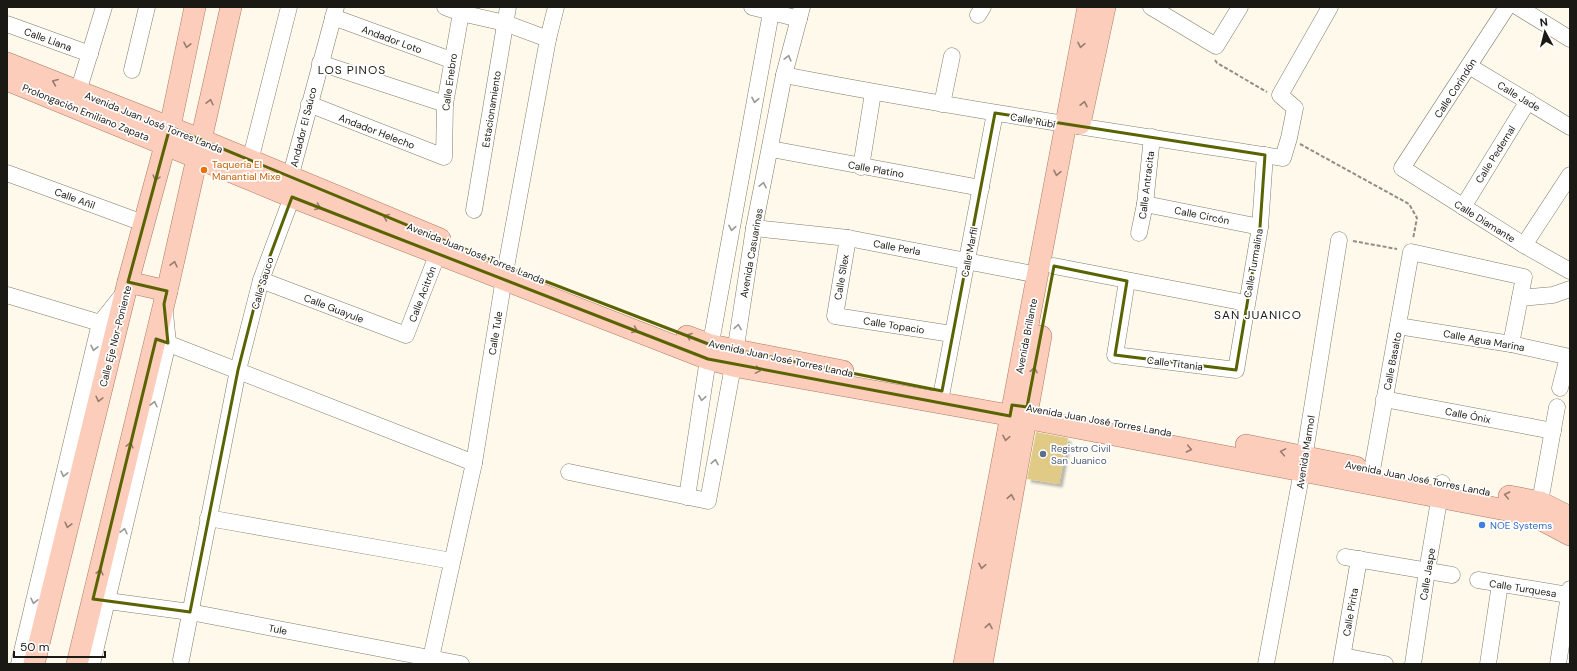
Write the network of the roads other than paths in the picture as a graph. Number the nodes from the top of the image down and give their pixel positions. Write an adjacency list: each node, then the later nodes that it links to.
1 (147, 7): 31 (street)
2 (195, 7): 43 (main road, Calle Eje Nor-Poniente, one-way to 43)
3 (232, 7): 45 (main road, one-way to 3)
4 (290, 7): 49 (street)
5 (445, 7): 17 (street)
6 (508, 7): 21 (street, Estacionamiento)
7 (556, 7): 23 (street, Calle Tule)
8 (752, 7): 18 (street)
9 (1088, 7): 41 (main road, Avenida Brillante, one-way to 41)
10 (1105, 7): 41 (main road, Avenida Brillante, one-way to 10)
11 (1240, 7): 16 (street)
12 (1330, 7): 47 (street, Calle Rubí)
13 (1507, 7): 30 (street, Calle Corindón)
14 (1518, 7): 24 (street)
15 (101, 8): 25 (street)
16 (1156, 8)
17 (461, 10): 21 (street); 27 (street, Calle Enebro)
18 (772, 10): 20 (street); 86 (street, one-way to 86)
19 (334, 12): 27 (street, Andador Loto); 29 (street, Andador El Saúco)
20 (800, 13): 32 (street, Avenida Casuarinas, one-way to 20)
21 (505, 23): 23 (street); 58 (street, Estacionamiento)
22 (7, 24): 25 (street, Calle Liana)
23 (548, 39): 70 (street, Calle Tule)
24 (1570, 39)
25 (90, 54): 34 (street)
26 (952, 56): 39 (street)
27 (451, 60): 38 (street, Calle Enebro)
28 (7, 63): 34 (main road, Avenida Juan José Torres Landa, one-way to 28)
29 (320, 63): 37 (street, Andador El Saúco); 38 (street)
30 (1469, 66): 36 (street, Calle Jade); 51 (street, Calle Corindón)
31 (132, 70)
32 (784, 75): 35 (street, Calle Rubí); 46 (street, Avenida Casuarinas)
33 (7, 80): 43 (main road, Prolongación Emiliano Zapata)
34 (78, 92): 43 (main road, Avenida Juan José Torres Landa)
35 (873, 92): 39 (street, Calle Rubí); 50 (street)
36 (1528, 101): 42 (street, Calle Jade); 57 (street, Calle Pedernal)
37 (309, 104): 48 (street, Andador Helecho); 54 (street, Andador El Saúco)
38 (445, 104): 48 (street, Calle Enebro)
39 (942, 104): 40 (street, Calle Rubí)
40 (995, 113): 41 (street, Calle Rubí); 55 (street, Calle Marfil)
41 (1073, 126): 44 (street, Calle Rubí); 68 (main road, Avenida Brillante)
42 (1570, 127)
43 (167, 136): 45 (main road, Avenida Juan José Torres Landa); 59 (main road, Calle Eje Nor-Poniente, one-way to 59)
44 (1152, 137): 47 (street, Calle Rubí); 56 (street, Calle Antracita)
45 (200, 149): 49 (main road, Avenida Juan José Torres Landa); 54 (main road, Avenida Juan José Torres Landa); 76 (main road, one-way to 45)
46 (771, 149): 50 (street, Calle Platino); 61 (street, Avenida Casuarinas, one-way to 46)
47 (1265, 156): 60 (street, Calle Turmalina)
48 (444, 157)
49 (250, 160): 54 (main road, Avenida Juan José Torres Landa)
50 (861, 167): 55 (street, Calle Platino)
51 (1402, 168): 57 (street, Calle Diamante)
52 (7, 173): 59 (street, Calle Añil)
53 (1570, 176): 65 (street)
54 (291, 187): 66 (main road, Avenida Juan José Torres Landa, one-way to 66); 70 (main road, Avenida Juan José Torres Landa, one-way to 54); 71 (street, Calle Sauco)
55 (981, 188): 67 (street, Calle Marfil)
56 (1145, 204): 60 (street, Calle Circón); 62 (street, Calle Antracita)
57 (1462, 207): 65 (street, Calle Diamante)
58 (474, 210)
59 (143, 223): 73 (main road, Calle Eje Nor-Poniente)
60 (1260, 227): 78 (street, Calle Turmalina)
61 (754, 228): 63 (street, Calle Perla); 87 (street, Avenida Casuarinas, one-way to 61)
62 (1139, 233)
63 (848, 238): 67 (street, Calle Perla); 79 (street, Calle Sílex)
64 (1340, 240): 97 (street, Avenida Marmol)
65 (1524, 245): 69 (street, Calle Diamante)
66 (438, 253): 70 (main road, Avenida Juan José Torres Landa); 83 (street, Calle Acitrón)
67 (968, 260): 68 (street, Calle Perla); 82 (street, Calle Marfil)
68 (1046, 270): 72 (street, Calle Perla); 95 (main road, Avenida Brillante)
69 (1570, 271)
70 (505, 272): 86 (main road, Avenida Juan José Torres Landa); 98 (street, Calle Tule)
71 (261, 280): 83 (street, Calle Guayule); 89 (street, Calle Sauco)
72 (1127, 281): 78 (street, Calle Perla); 90 (street, Calle Titania)
73 (127, 286): 76 (main road); 80 (street); 120 (main road, Calle Eje Nor-Poniente, one-way to 120)
74 (1570, 289): 77 (street)
75 (7, 295): 80 (street)
76 (166, 298): 84 (main road)
77 (1520, 298): 81 (street, Calle Basalto); 85 (street)
78 (1246, 303): 90 (street, Calle Turmalina)
79 (835, 316): 82 (street, Calle Topacio)
80 (100, 323): 119 (street, one-way to 119)
81 (1398, 326): 85 (street, Calle Agua Marina); 93 (street, Calle Basalto)
82 (952, 334): 92 (street, Calle Marfil)
83 (406, 335)
84 (162, 341): 89 (street); 113 (main road, one-way to 84)
85 (1511, 344): 88 (street, Calle Agua Marina)
86 (710, 352): 87 (main road, Avenida Juan José Torres Landa); 102 (street, one-way to 102)
87 (734, 357): 92 (main road, Avenida Juan José Torres Landa); 95 (main road, Avenida Juan José Torres Landa, one-way to 95); 102 (street, Avenida Casuarinas, one-way to 87)
88 (1569, 357): 91 (street)
89 (238, 370): 98 (street); 105 (street, Calle Sauco)
90 (1236, 370)
91 (1560, 388)
92 (942, 391): 95 (main road, Avenida Juan José Torres Landa)
93 (1384, 400): 96 (street, Calle Ónix); 99 (street, Calle Basalto)
94 (1557, 406): 96 (street)
95 (1019, 412): 97 (main road, Avenida Juan José Torres Landa); 124 (main road, Avenida Brillante, one-way to 124); 125 (main road, Avenida Brillante, one-way to 95)
96 (1553, 431): 103 (street)
97 (1304, 463): 99 (main road, Avenida Juan José Torres Landa); 101 (main road, Avenida Juan José Torres Landa); 126 (street, Avenida Marmol)
98 (474, 464): 107 (street, Calle Tule)
99 (1372, 470): 101 (main road, Avenida Juan José Torres Landa)
100 (569, 472): 102 (street)
101 (1441, 491): 103 (main road, Avenida Juan José Torres Landa, one-way to 101); 106 (main road, Avenida Juan José Torres Landa); 108 (street, Calle Jaspe)
102 (687, 497)
103 (1540, 502): 104 (main road, Avenida Juan José Torres Landa)
104 (1570, 517)
105 (208, 518): 107 (street); 114 (street, Calle Sauco)
106 (1570, 535)
107 (452, 561): 116 (street, Calle Tule)
108 (1427, 571): 109 (street); 118 (street, Calle Pirita); 128 (street, Calle Jaspe)
109 (1452, 575)
110 (1478, 580): 111 (street, Calle Turquesa)
111 (1500, 584): 112 (street, Calle Turquesa); 129 (street)
112 (1569, 592): 115 (street)
113 (101, 600): 114 (street, Tule); 121 (main road); 122 (street)
114 (190, 612): 116 (street, Tule); 117 (street, Calle Sauco)
115 (1567, 635): 130 (street)
116 (431, 658): 123 (street, Tule)
117 (181, 660)
118 (1342, 660): 127 (street)
119 (19, 664)
120 (34, 664)
121 (78, 664)
122 (92, 664)
123 (461, 664)
124 (964, 664)
125 (982, 664)
126 (1266, 664)
127 (1385, 664)
128 (1414, 664)
129 (1488, 664)
130 (1558, 664)

